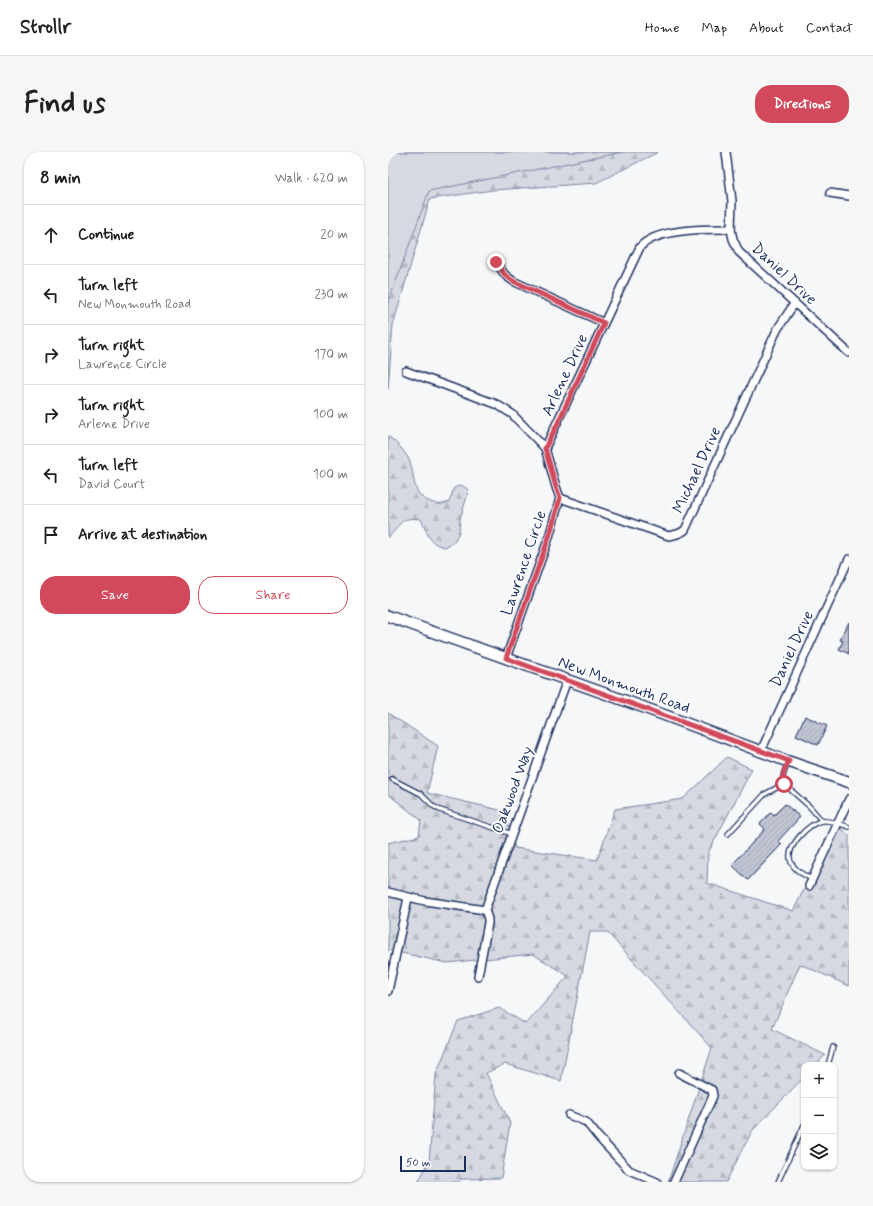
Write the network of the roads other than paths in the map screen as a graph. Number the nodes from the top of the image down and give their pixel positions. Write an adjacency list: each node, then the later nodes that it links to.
1 (726, 152): 4 (street, Daniel Drive)
2 (830, 193): 3 (street)
3 (849, 196)
4 (731, 229): 6 (street, Daniel Drive); 7 (street, Arlene Drive)
5 (496, 262): 7 (street)
6 (794, 304): 8 (street, Daniel Drive); 11 (street, Michael Drive)
7 (604, 323): 10 (street, Arlene Drive)
8 (849, 353)
9 (406, 371): 10 (street, Lawrence Circle)
10 (545, 448): 11 (street, Lawrence Circle)
11 (560, 498): 14 (street, Lawrence Circle)
12 (849, 559): 16 (street, Daniel Drive)
13 (388, 616): 14 (main road, New Monmouth Road)
14 (506, 658): 15 (main road, New Monmouth Road)
15 (567, 680): 16 (main road, New Monmouth Road); 25 (street, Oakwood Way)
16 (761, 751): 17 (main road, New Monmouth Road)
17 (789, 761): 19 (main road, New Monmouth Road); 20 (lane)
18 (392, 779): 25 (lane)
19 (849, 782)
20 (784, 784): 22 (lane); 26 (lane)
21 (849, 799): 23 (street)
22 (822, 821): 23 (lane); 27 (lane)
23 (838, 824): 24 (lane); 27 (street)
24 (849, 827)
25 (512, 834): 30 (street, Oakwood Way)
26 (728, 834)
27 (810, 883)
28 (388, 892): 29 (street)
29 (408, 898): 30 (street); 32 (street)
30 (485, 910): 31 (street)
31 (478, 976)
32 (388, 991)
33 (833, 1047): 34 (lane)
34 (829, 1062)
35 (679, 1073): 39 (street)
36 (569, 1114): 38 (street)
37 (801, 1132): 40 (lane)
38 (657, 1182)
39 (674, 1182)
40 (778, 1182)

